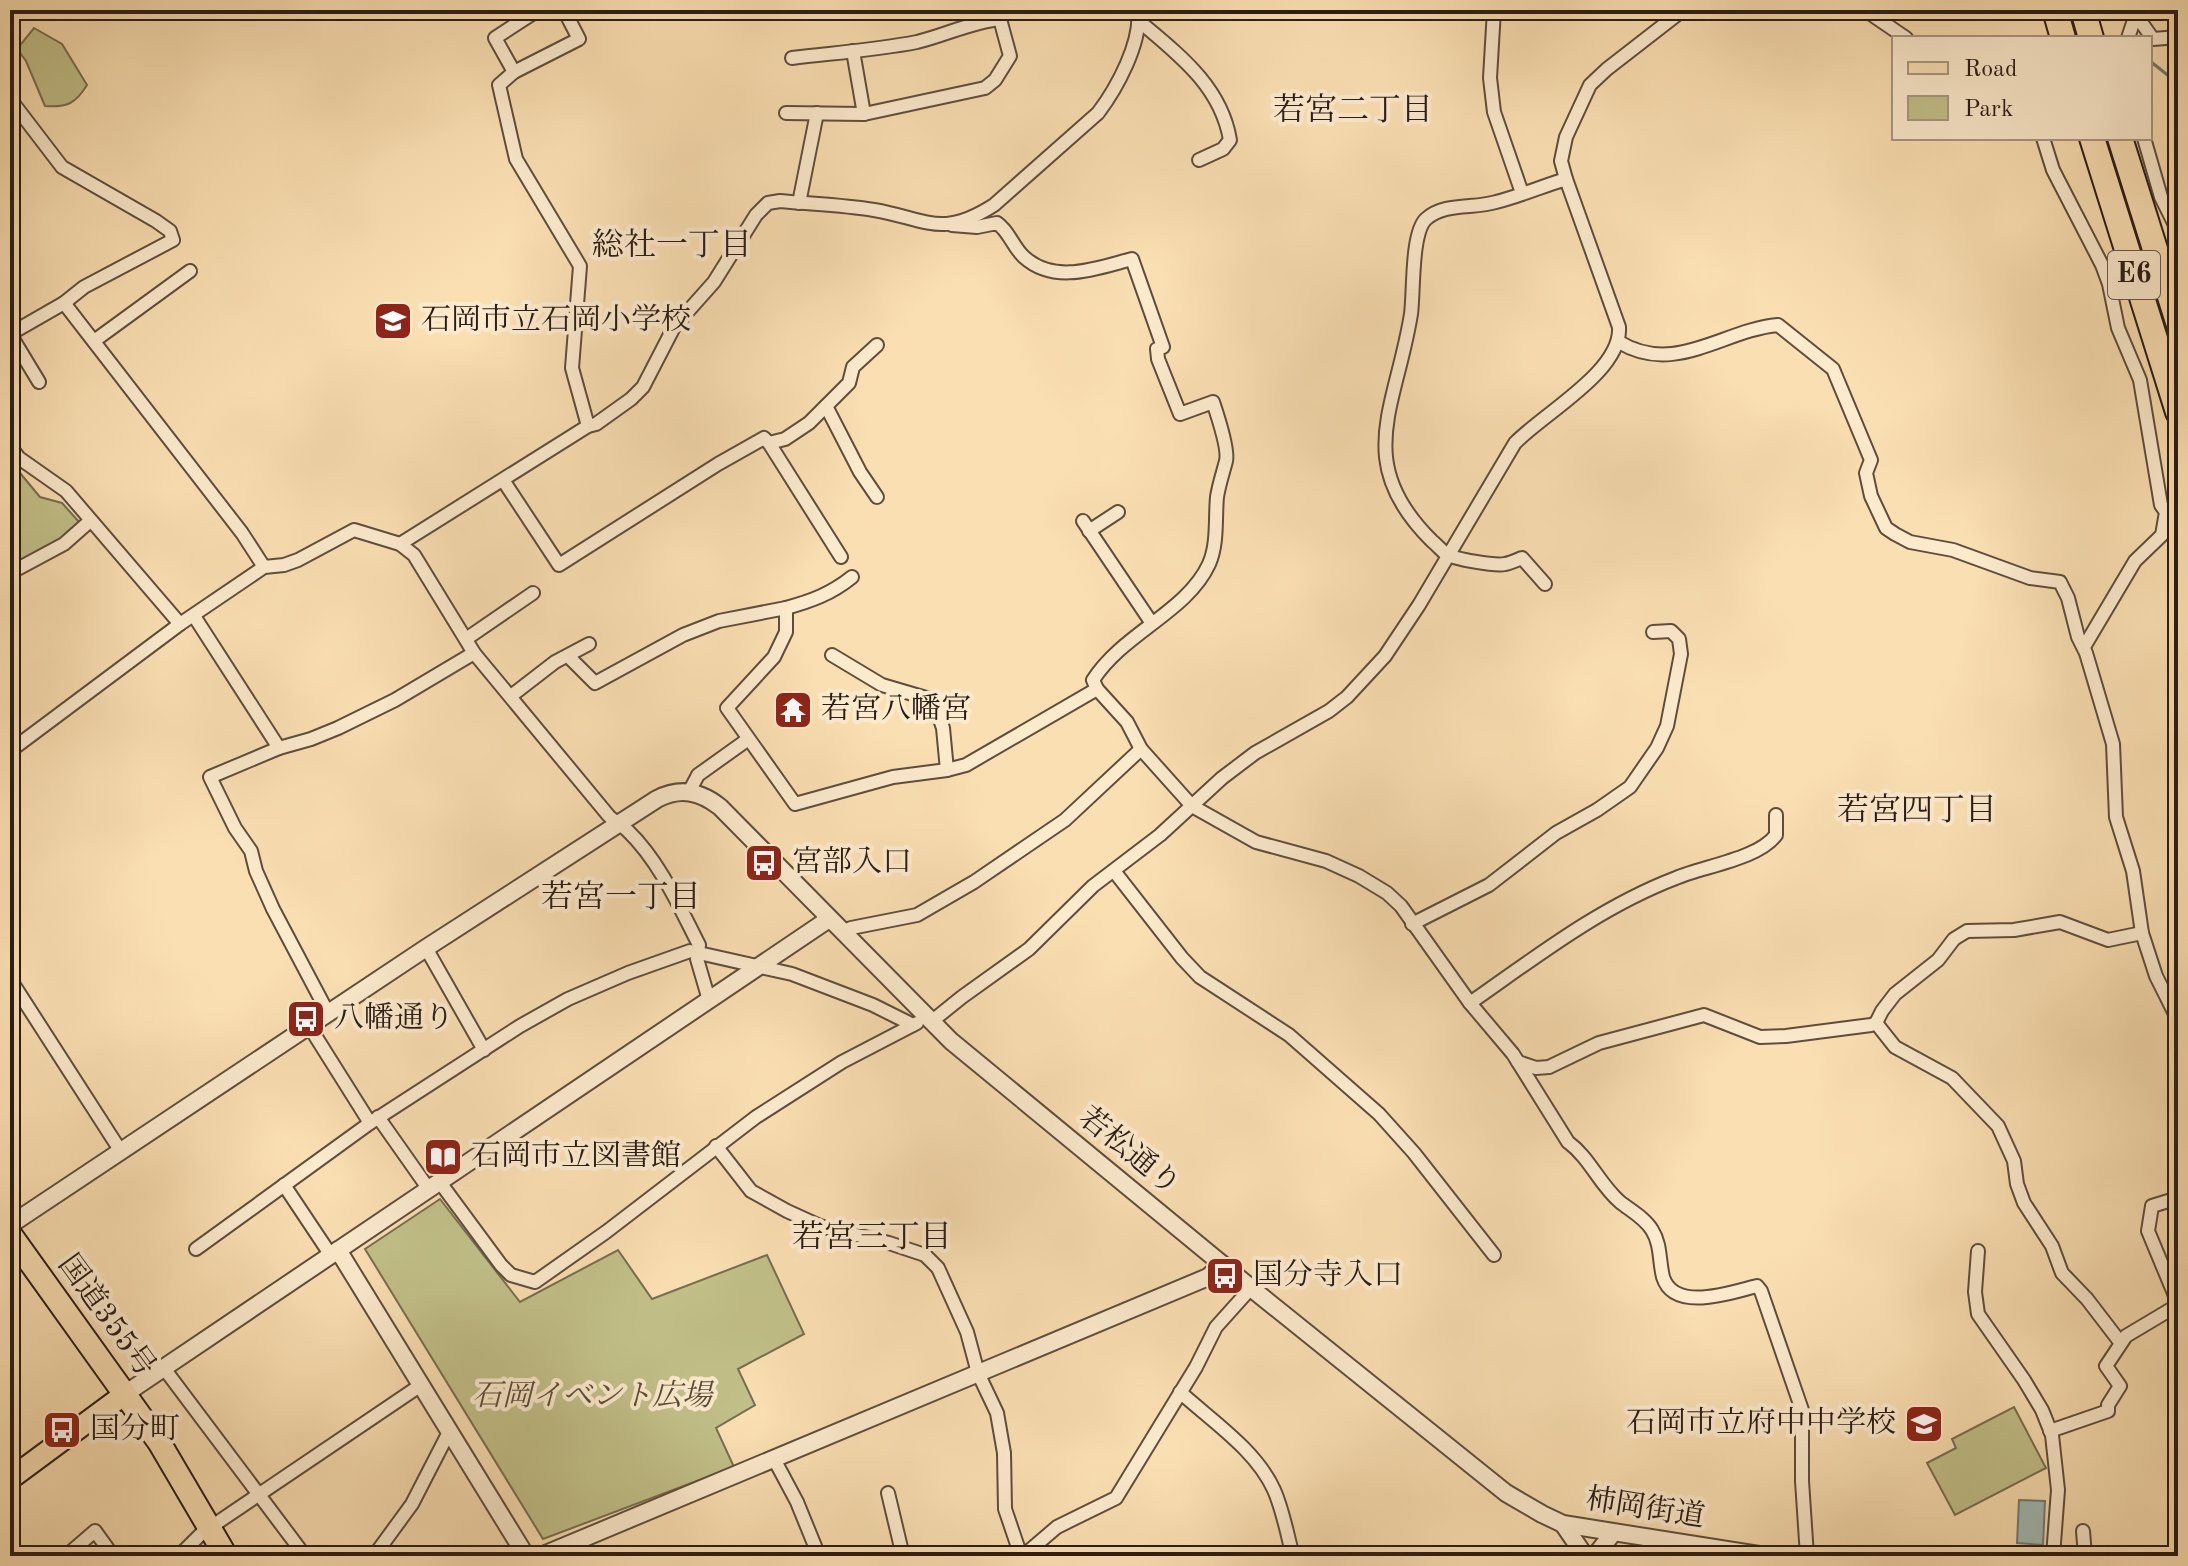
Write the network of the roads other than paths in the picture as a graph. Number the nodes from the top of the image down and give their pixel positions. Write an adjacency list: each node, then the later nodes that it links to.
1 (538, 10): 19 (street)
2 (564, 10): 19 (street)
3 (1494, 10): 30 (street)
4 (1683, 10): 29 (street)
5 (1865, 10): 10 (street)
6 (2055, 10): 11 (highway)
7 (2083, 10): 12 (highway)
8 (2136, 13): 13 (street); 14 (street)
9 (1138, 15): 28 (street); 32 (street)
10 (1903, 36)
11 (2062, 36)
12 (2090, 36)
13 (2129, 36)
14 (2151, 36)
15 (2152, 37): 16 (street)
16 (2178, 37)
17 (853, 51): 18 (street); 23 (street); 23 (street)
18 (792, 58)
19 (514, 72): 44 (street)
20 (10, 99): 35 (street)
21 (786, 113): 22 (street)
22 (817, 113): 23 (street); 31 (street)
23 (864, 114)
24 (2044, 140): 49 (street)
25 (2093, 140): 43 (highway, E6)
26 (2121, 140): 36 (highway, E6)
27 (2145, 140): 33 (street)
28 (1199, 160)
29 (1566, 179): 30 (street); 39 (street)
30 (1522, 193): 53 (street)
31 (799, 203): 32 (street); 44 (street)
32 (952, 225): 62 (street)
33 (2178, 231)
34 (190, 271): 38 (street)
35 (64, 303): 37 (street); 38 (street)
36 (2178, 322)
37 (10, 334): 41 (street)
38 (94, 341): 55 (street)
39 (1619, 342): 53 (street); 67 (street)
40 (877, 345): 42 (street)
41 (39, 382)
42 (826, 406): 45 (street); 48 (street)
43 (2178, 412)
44 (588, 426): 47 (street)
45 (769, 443): 47 (street); 54 (street)
46 (10, 446): 51 (street)
47 (503, 480): 52 (street)
48 (877, 497)
49 (2172, 507): 67 (street)
50 (1118, 512): 62 (street)
51 (90, 521): 56 (street); 63 (street)
52 (400, 544): 55 (street); 65 (street)
53 (1447, 555): 58 (street); 79 (street)
54 (841, 557)
55 (264, 567): 61 (street)
56 (10, 573)
57 (852, 577): 60 (street)
58 (1545, 584)
59 (533, 593): 65 (street)
60 (786, 608): 70 (street); 73 (street)
61 (194, 616): 63 (street); 74 (street)
62 (1151, 622): 71 (street)
63 (180, 624): 76 (street)
64 (1653, 632): 84 (street)
65 (466, 639): 68 (street)
66 (589, 644): 70 (street)
67 (2084, 647): 86 (street)
68 (474, 653): 72 (street); 74 (street)
69 (832, 655): 77 (street)
70 (568, 656): 72 (street)
71 (1097, 689): 75 (street); 77 (street)
72 (511, 696): 81 (street)
73 (747, 740): 77 (street); 78 (street)
74 (279, 748): 93 (street)
75 (1141, 749): 79 (street); 85 (street)
76 (10, 751)
77 (947, 770)
78 (689, 792): 81 (street); 83 (street, 若松通り)
79 (1192, 806): 82 (street); 84 (street)
80 (1776, 815): 92 (street)
81 (617, 825): 87 (street); 88 (street)
82 (1114, 871): 95 (street); 111 (street)
83 (829, 919): 85 (street, 若松通り); 89 (street)
84 (1412, 924): 92 (street)
85 (842, 932): 95 (street, 若松通り)
86 (2142, 933): 94 (street); 96 (street)
87 (426, 948): 93 (street); 98 (street)
88 (699, 952): 89 (street); 91 (street); 98 (street)
89 (760, 967): 91 (street); 95 (street)
90 (10, 979): 102 (street)
91 (709, 1000): 104 (street)
92 (1470, 1003): 99 (street)
93 (328, 1013): 97 (street)
94 (2178, 1020)
95 (923, 1022): 101 (street); 112 (street, 若松通り)
96 (1876, 1023): 99 (street); 115 (street)
97 (309, 1026): 100 (street); 102 (street)
98 (484, 1050): 100 (street)
99 (1518, 1062): 146 (street)
100 (374, 1120): 103 (street); 104 (street)
101 (716, 1146): 104 (street); 117 (street)
102 (120, 1150): 106 (street)
103 (284, 1185): 108 (street); 110 (street)
104 (434, 1185): 110 (street)
105 (2176, 1201): 114 (street)
106 (10, 1225)
107 (10, 1234): 120 (highway, 国道355号)
108 (196, 1249)
109 (1978, 1251): 121 (street)
110 (334, 1252): 116 (street); 118 (street)
111 (1494, 1255)
112 (1222, 1264): 113 (street, 若松通り); 117 (street)
113 (1251, 1288): 119 (street); 127 (street, 若松通り)
114 (2178, 1304): 115 (street)
115 (2120, 1342): 121 (street)
116 (163, 1367): 120 (street); 126 (street)
117 (978, 1373): 123 (street); 141 (street)
118 (421, 1385): 122 (street); 126 (street)
119 (1180, 1392): 141 (street); 142 (street)
120 (125, 1394): 124 (main road); 128 (highway, 国道355号)
121 (2050, 1431): 147 (street)
122 (449, 1432): 136 (street); 137 (street)
123 (774, 1459): 138 (street); 139 (street)
124 (10, 1479)
125 (888, 1493): 140 (street)
126 (259, 1495): 128 (street); 135 (street)
127 (1563, 1524): 130 (street, 柿岡街道); 143 (street)
128 (211, 1527): 133 (street); 134 (highway, 国道355号)
129 (2083, 1531): 148 (street)
130 (1613, 1533): 144 (street); 145 (street, 柿岡街道)
131 (66, 1556): 132 (street)
132 (113, 1556)
133 (179, 1556)
134 (226, 1556)
135 (305, 1556)
136 (374, 1556)
137 (526, 1556)
138 (541, 1556)
139 (819, 1556)
140 (903, 1556)
141 (1022, 1556)
142 (1293, 1556)
143 (1585, 1556)
144 (1595, 1556)
145 (1765, 1556)
146 (1807, 1556)
147 (2053, 1556)
148 (2085, 1556)

